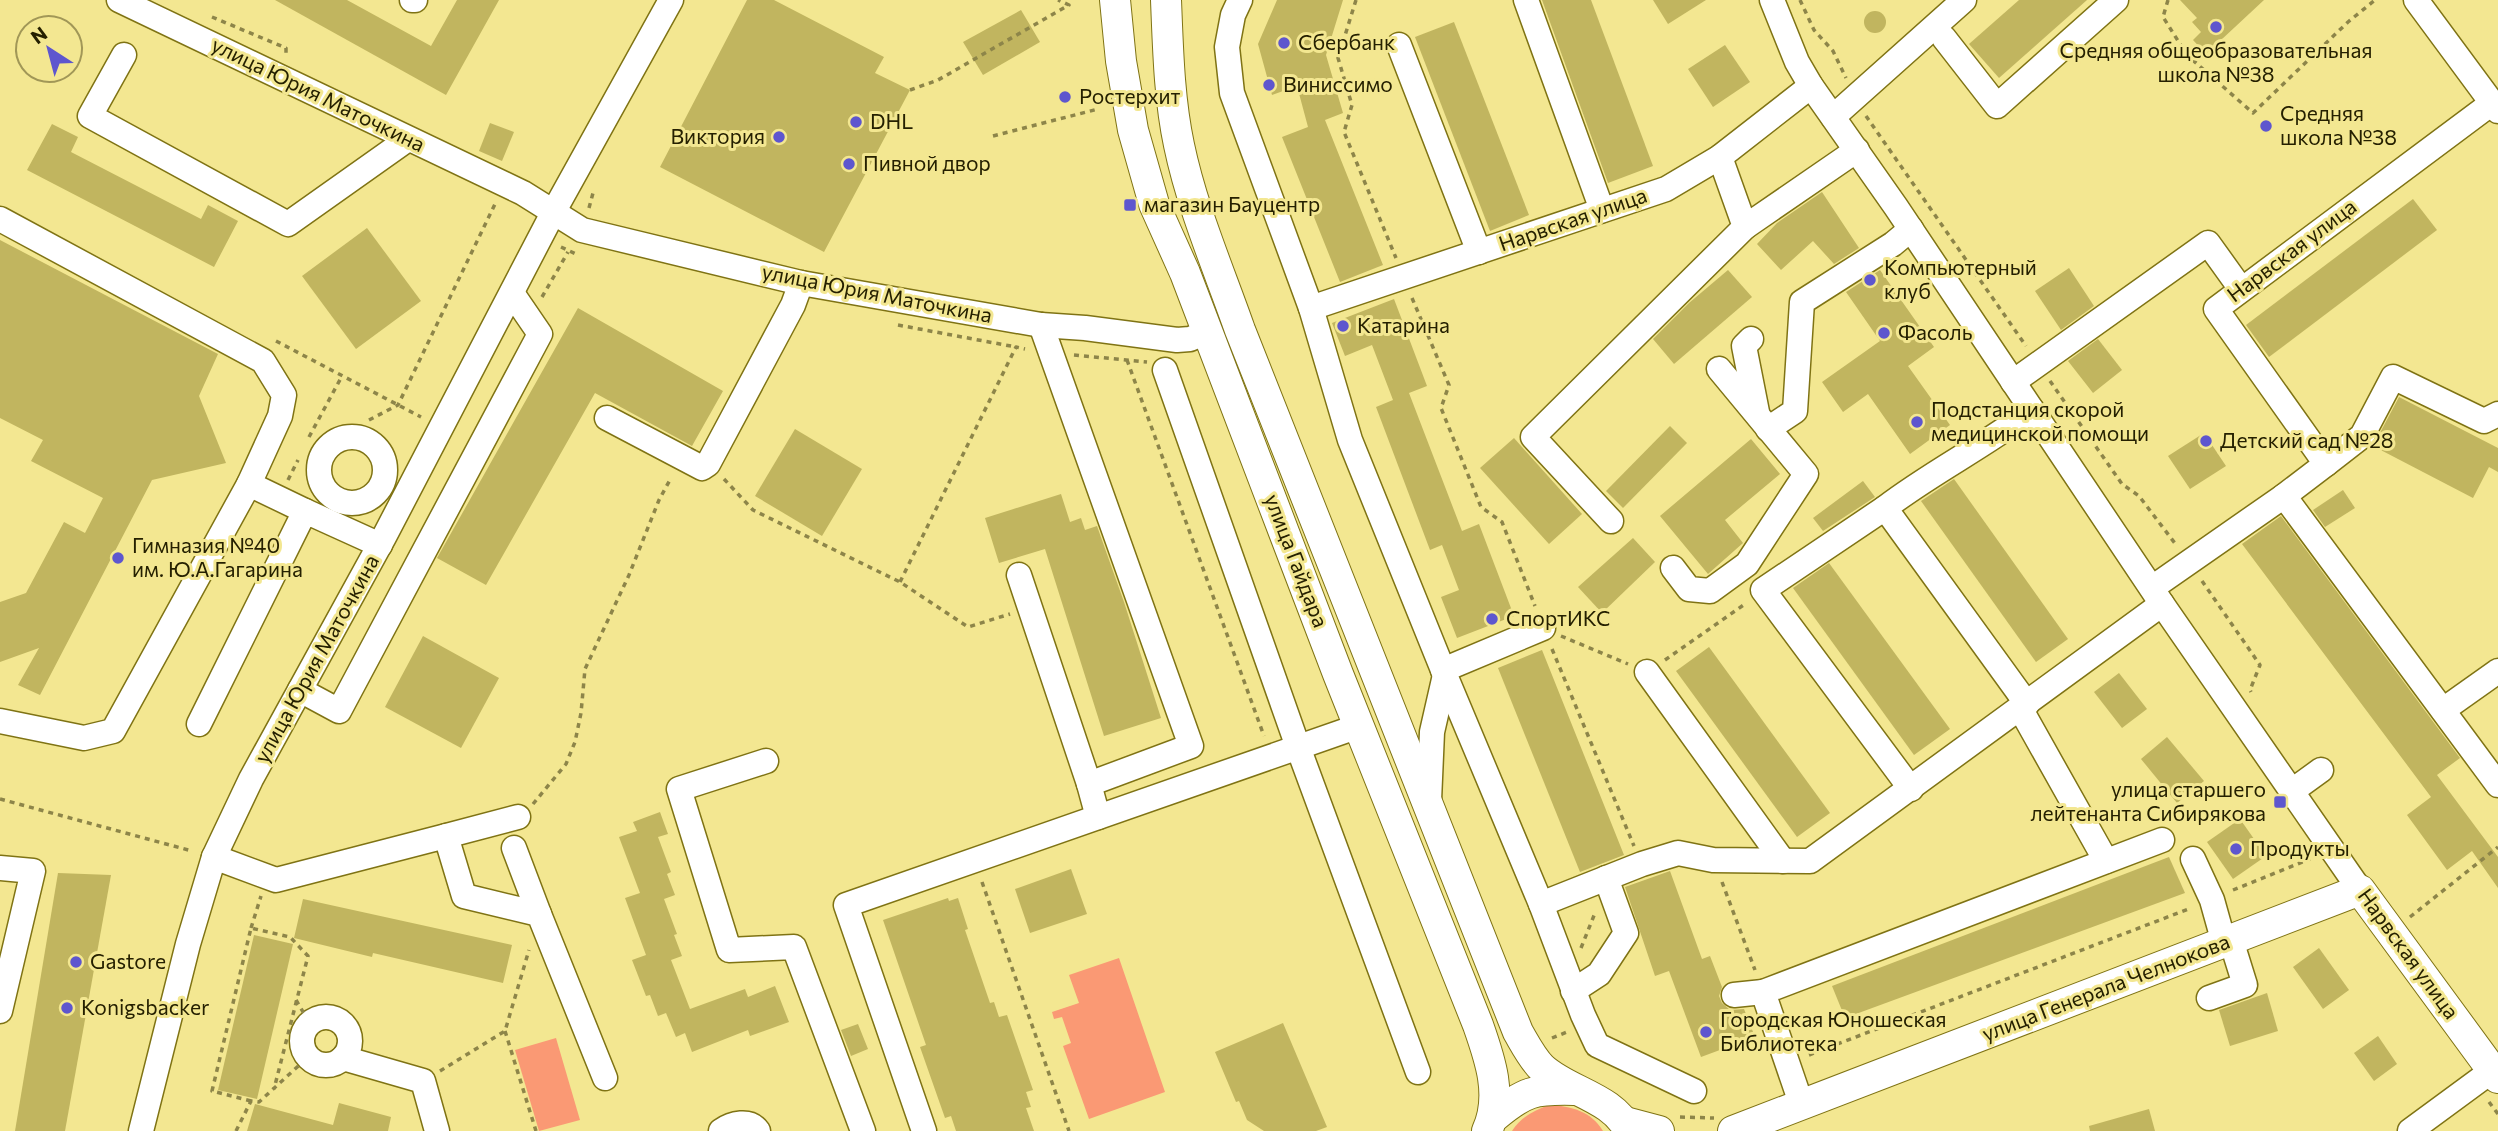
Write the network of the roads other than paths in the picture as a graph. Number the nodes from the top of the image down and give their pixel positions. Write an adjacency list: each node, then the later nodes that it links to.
1 (119, 0): 17 (street, улица Юрия Маточкина)
2 (671, 0): 21 (street, улица Юрия Маточкина)
3 (1115, 0): 31 (main road, улица Гайдара)
4 (1166, 0): 70 (main road, улица Гайдара)
5 (1240, 0): 29 (street)
6 (1525, 0): 20 (street)
7 (1772, 0): 14 (street, Нарвская улица)
8 (1964, 0): 16 (street)
9 (2116, 0): 11 (street)
10 (2416, 0): 15 (street)
11 (1944, 38)
12 (1399, 45): 25 (street)
13 (124, 55): 17 (street)
14 (1811, 86): 16 (street, Нарвская улица); 19 (street, Нарвская улица)
15 (2495, 107): 27 (street, Нарвская улица)
16 (1833, 117): 18 (street, Нарвская улица)
17 (408, 139): 21 (street, улица Юрия Маточкина)
18 (1857, 150): 23 (street); 24 (street, Нарвская улица)
19 (1720, 157): 20 (street, Нарвская улица); 23 (street)
20 (1602, 210): 25 (street, Нарвская улица)
21 (554, 211): 26 (street, улица Юрия Маточкина); 28 (street, улица Юрия Маточкина)
22 (0, 219): 42 (street)
23 (1745, 227): 47 (street)
24 (1910, 229): 35 (street, Нарвская улица); 39 (street)
25 (1479, 252): 29 (street, Нарвская улица)
26 (802, 283): 30 (street, улица Юрия Маточкина); 38 (street)
27 (2241, 289): 35 (street); 40 (street, Нарвская улица)
28 (512, 293): 43 (street, улица Юрия Маточкина); 56 (street)
29 (1311, 308): 54 (street)
30 (1041, 325): 31 (street, улица Юрия Маточкина); 65 (street)
31 (1207, 332): 61 (main road, улица Гайдара)
32 (1751, 339): 39 (street)
33 (1157, 366): 62 (street)
34 (1719, 369): 39 (street)
35 (2013, 382): 36 (street, Нарвская улица)
36 (2032, 410): 45 (street); 51 (street, Нарвская улица)
37 (2498, 414): 40 (street)
38 (607, 418)
39 (1763, 422): 49 (street)
40 (2326, 464): 44 (street)
41 (384, 481): 43 (street)
42 (249, 484): 46 (street); 59 (street)
43 (408, 491): 48 (street, улица Юрия Маточкина)
44 (2284, 496): 51 (street); 58 (street)
45 (1885, 508): 57 (street); 67 (street)
46 (304, 511): 48 (street); 60 (street)
47 (1611, 521)
48 (380, 545): 56 (street, улица Юрия Маточкина)
49 (1673, 568)
50 (1019, 575): 65 (street)
51 (2157, 596): 57 (street); 68 (street, Нарвская улица)
52 (1543, 628): 54 (street)
53 (2498, 671): 58 (street)
54 (1444, 673): 70 (street); 82 (street)
55 (1647, 673): 77 (street)
56 (300, 690): 75 (street, улица Юрия Маточкина)
57 (2024, 706): 67 (street); 78 (street)
58 (2443, 710): 66 (street)
59 (0, 721)
60 (199, 724)
61 (1359, 726): 62 (street); 97 (main road, улица Гайдара)
62 (1297, 747): 71 (street); 91 (street)
63 (766, 761): 103 (street)
64 (2321, 770): 68 (street)
65 (1088, 784): 71 (street)
66 (2498, 785)
67 (1910, 789): 77 (street)
68 (2292, 791): 81 (street, Нарвская улица)
69 (525, 811): 72 (street)
70 (1429, 812): 94 (main road, улица Гайдара)
71 (1098, 817): 104 (street)
72 (446, 836): 75 (street); 83 (street)
73 (2162, 840): 78 (street)
74 (514, 848): 83 (street)
75 (214, 857): 99 (street, улица Юрия Маточкина)
76 (2193, 859): 84 (street)
77 (1783, 861): 80 (street)
78 (2106, 861): 86 (street)
79 (0, 868): 89 (street)
80 (1607, 883): 82 (street); 85 (street)
81 (2360, 890): 84 (main road, улица Генерала Челнокова); 92 (main road, Нарвская улица)
82 (1541, 904): 85 (street)
83 (539, 914): 93 (street)
84 (2228, 941): 88 (street); 96 (main road, улица Генерала Челнокова)
85 (1570, 981): 95 (street)
86 (1763, 992): 87 (street); 96 (street)
87 (1734, 995)
88 (2209, 998)
89 (0, 1011)
90 (343, 1058): 90 (street); 100 (street)
91 (1418, 1072)
92 (2495, 1074): 107 (street)
93 (605, 1078)
94 (1574, 1090): 97 (main road, улица Гайдара); 98 (main road, улица Гайдара)
95 (1694, 1091)
96 (1802, 1106): 106 (main road, улица Генерала Челнокова)
97 (1490, 1124)
98 (1627, 1127): 105 (main road)
99 (141, 1131)
100 (437, 1131)
101 (721, 1131): 102 (street)
102 (758, 1131)
103 (863, 1131)
104 (924, 1131)
105 (1659, 1131)
106 (1733, 1131)
107 (2410, 1131)

